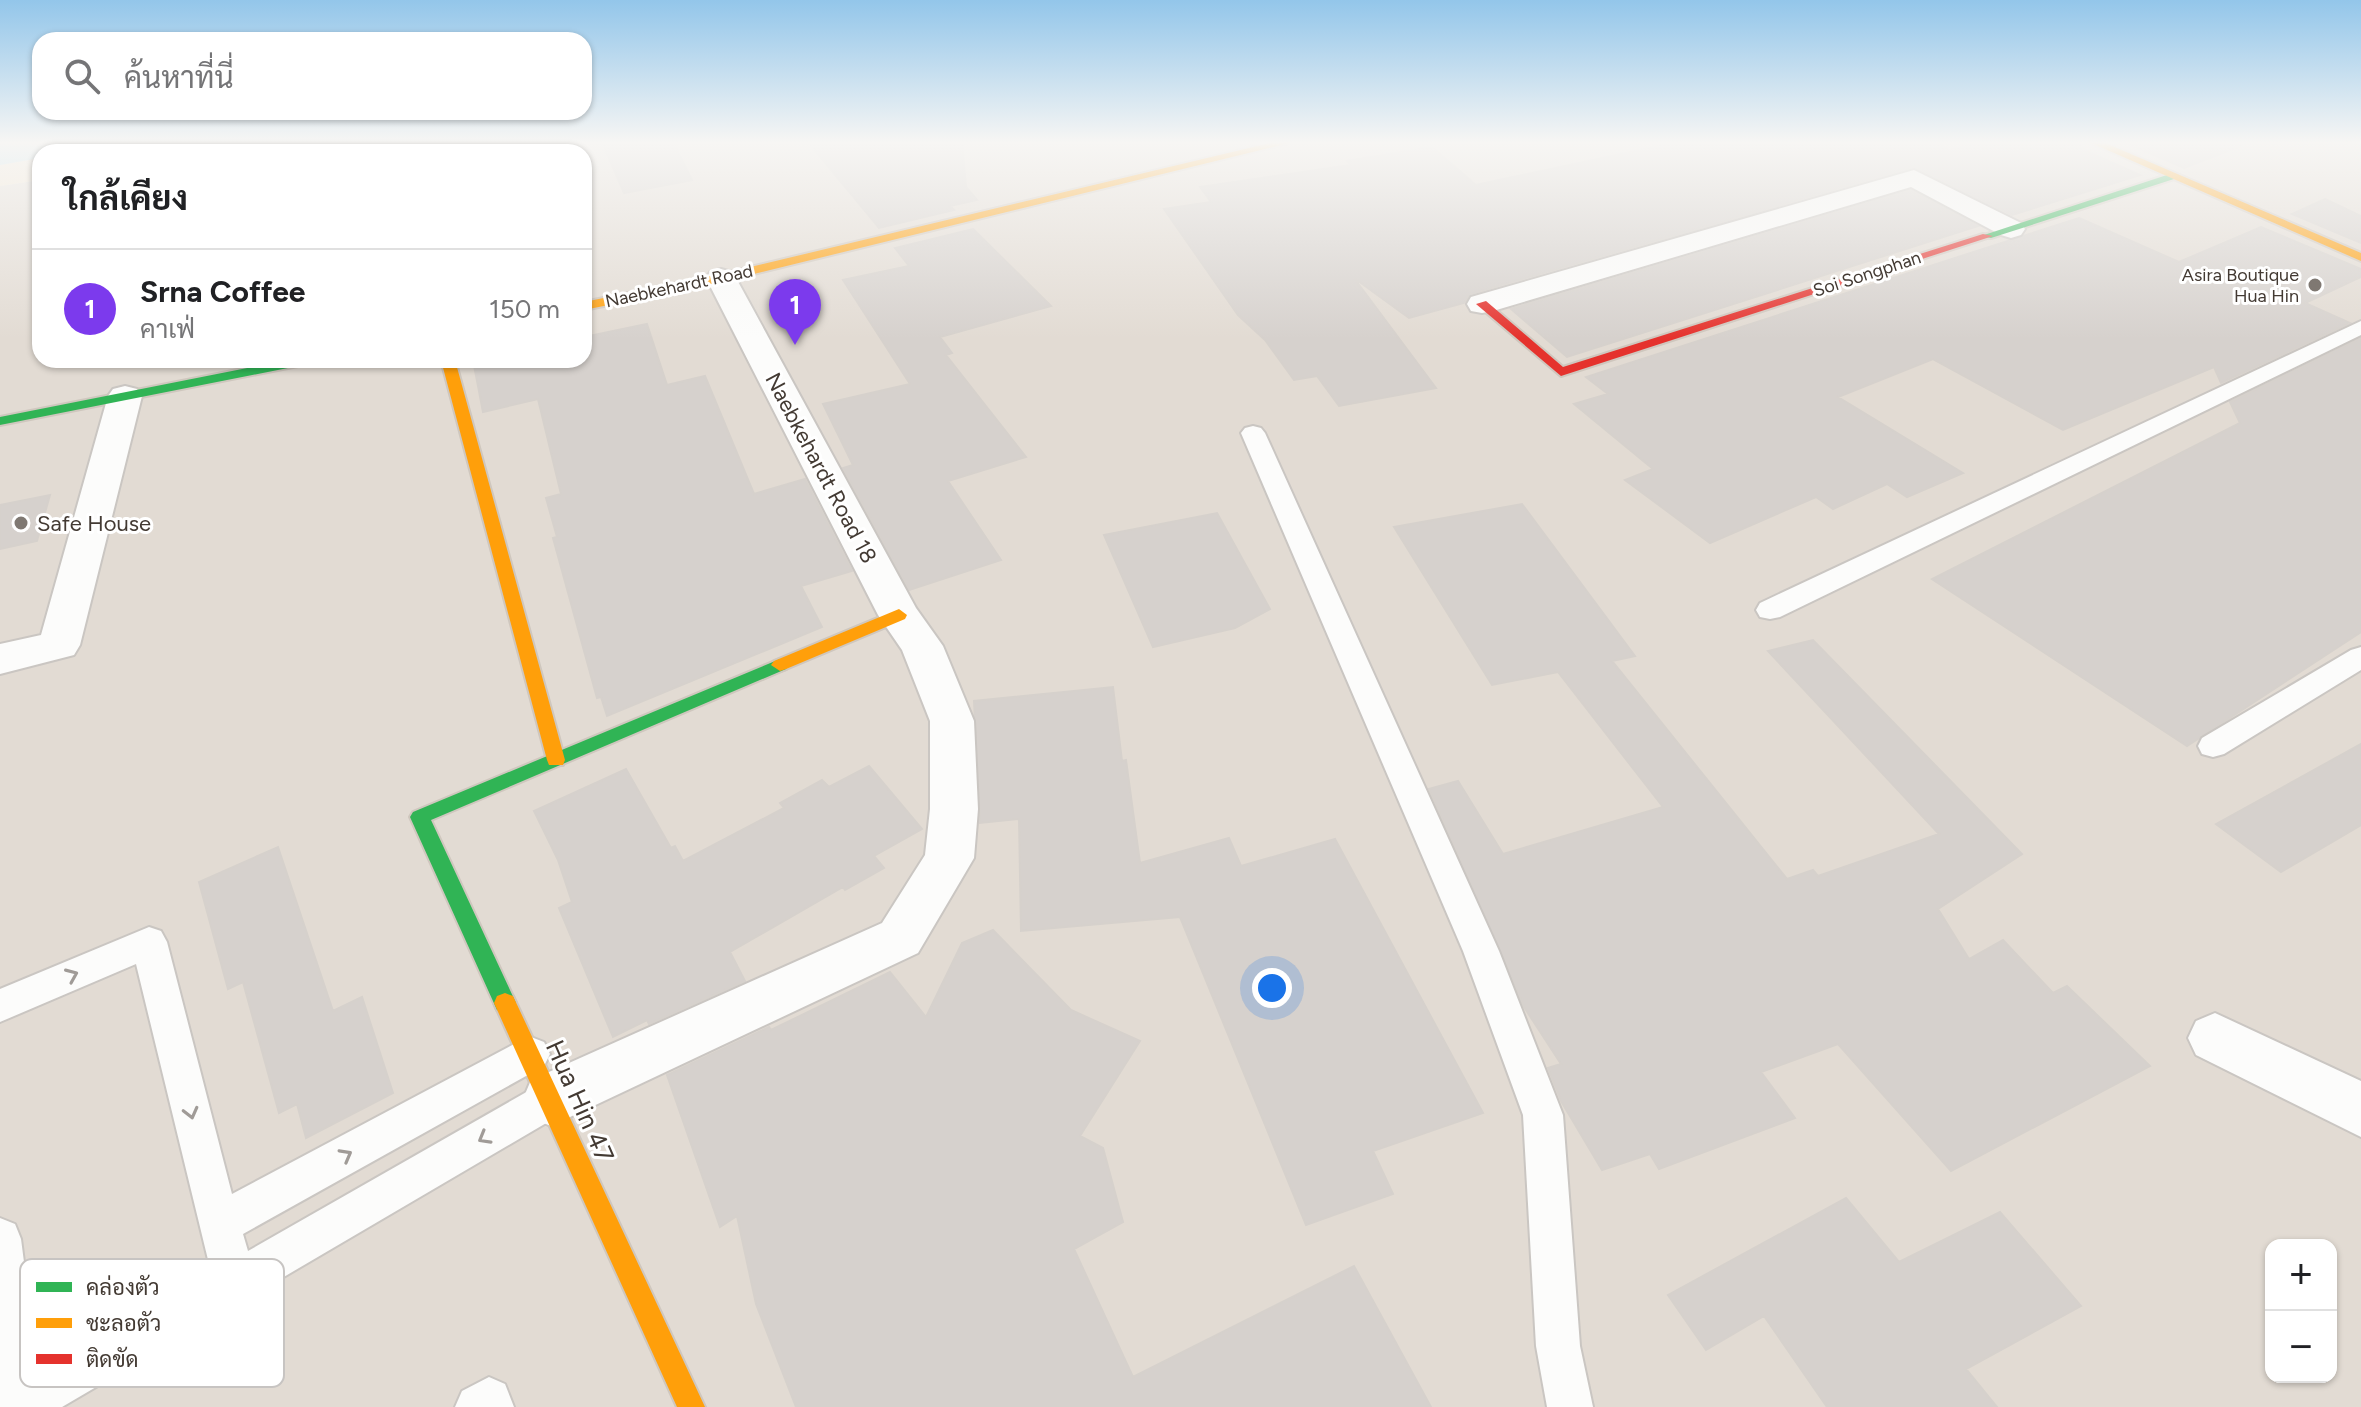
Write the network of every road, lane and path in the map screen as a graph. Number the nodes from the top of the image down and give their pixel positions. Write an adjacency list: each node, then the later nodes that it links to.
1 (1014, 208): 8 (street, Naebkehardt Road)
2 (1812, 208): 10 (street)
3 (1970, 208): 6 (street)
4 (2076, 208): 6 (street, Soi Songphan)
5 (2246, 208): 7 (street)
6 (2011, 229): 10 (street, Soi Songphan)
7 (2361, 257)
8 (721, 278): 9 (street, Naebkehardt Road); 18 (street, Naebkehardt Road 18)
9 (592, 304)
10 (1482, 304)
11 (2361, 327): 17 (lane)
12 (267, 368): 14 (street)
13 (450, 368): 22 (street)
14 (125, 396): 15 (street); 20 (street)
15 (0, 421)
16 (1253, 433): 36 (lane)
17 (1770, 610)
18 (899, 615): 22 (street); 26 (street, Naebkehardt Road 18)
19 (2361, 657): 21 (lane)
20 (0, 659)
21 (2213, 746)
22 (556, 760): 25 (street, Hua Hin 47)
23 (0, 1006): 28 (lane, one-way to 28)
24 (2215, 1038): 27 (street)
25 (531, 1054): 26 (street, Hua Hin 47); 28 (lane, one-way to 25)
26 (551, 1099): 31 (lane, one-way to 31); 35 (street, Hua Hin 47)
27 (2361, 1110)
28 (219, 1224): 30 (lane)
29 (0, 1239): 32 (lane)
30 (229, 1259)
31 (275, 1259)
32 (53, 1387)
33 (478, 1407): 34 (lane)
34 (491, 1407)
35 (691, 1407)
36 (1570, 1407)

